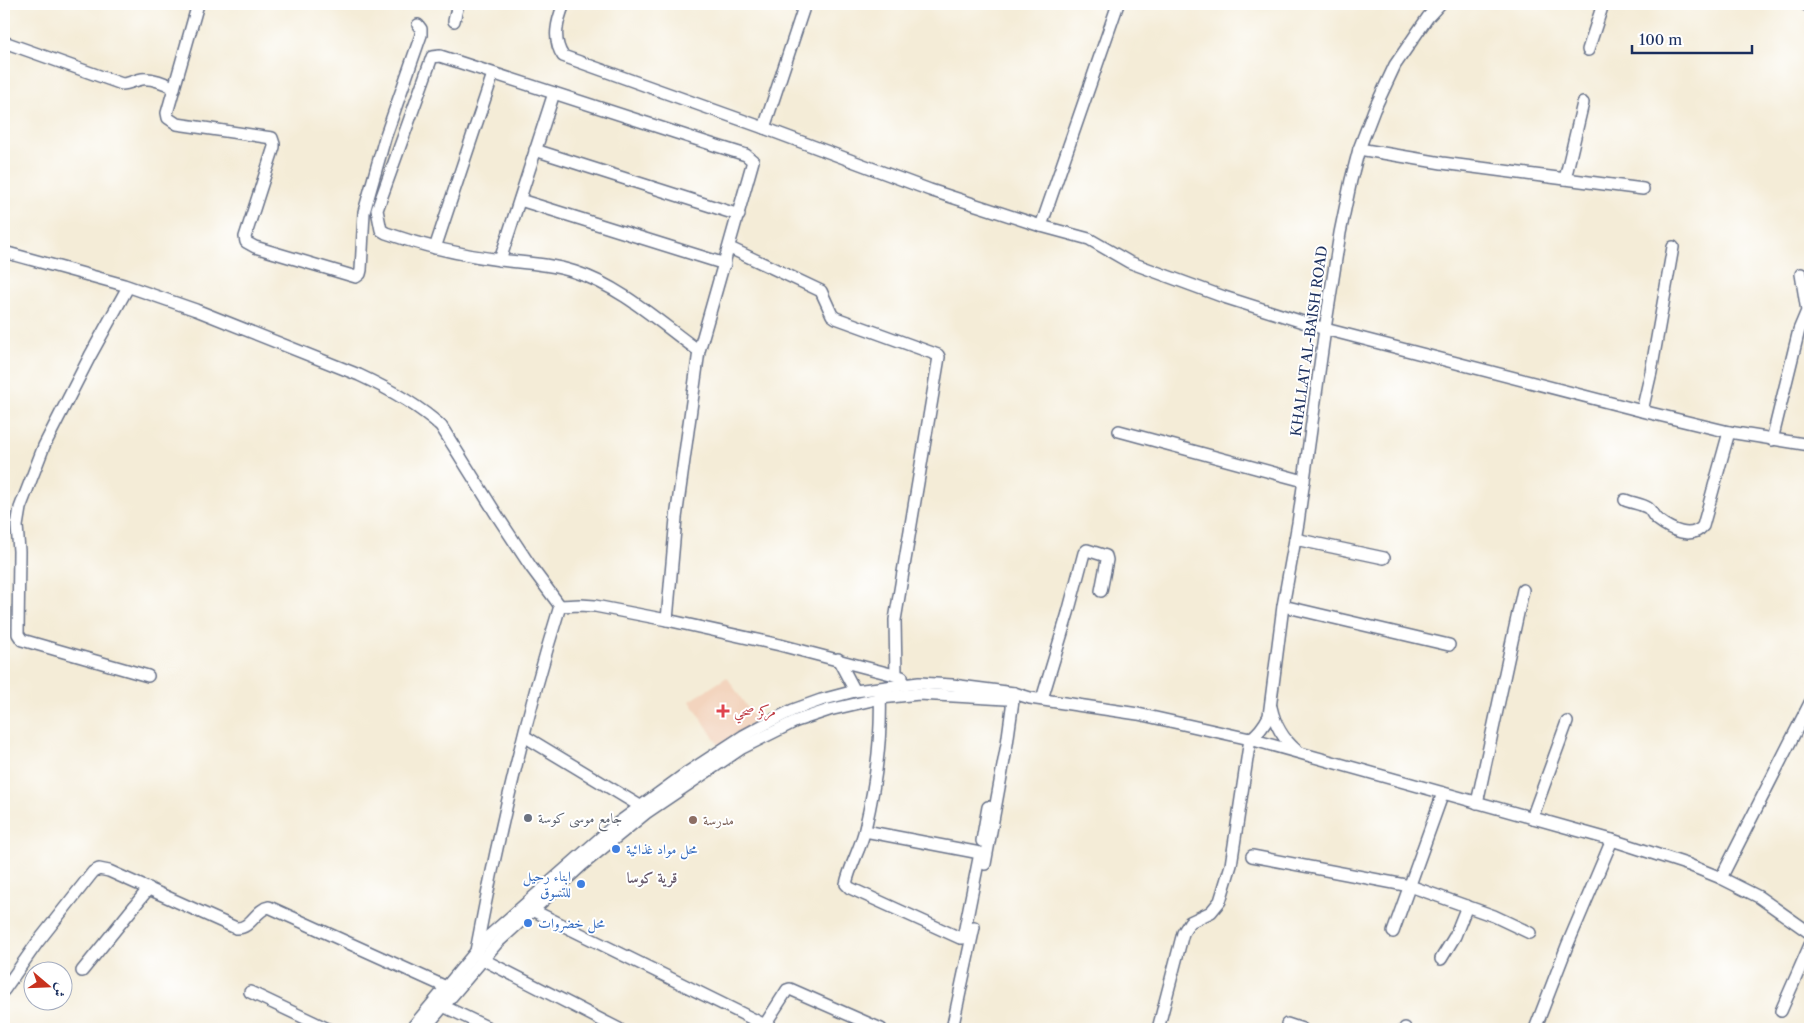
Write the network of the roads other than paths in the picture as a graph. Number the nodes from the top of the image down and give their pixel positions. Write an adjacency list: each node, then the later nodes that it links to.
1 (198, 4): 15 (street)
2 (458, 4): 10 (street)
3 (564, 4): 18 (street)
4 (805, 4): 18 (street)
5 (1118, 4): 25 (street)
6 (1440, 4): 19 (street, KHALLAT AL-BAISH ROAD)
7 (1603, 4): 13 (street)
8 (1805, 4): 9 (street)
9 (1810, 7)
10 (454, 21)
11 (418, 25): 15 (street)
12 (4, 42): 15 (street)
13 (1588, 50)
14 (493, 74): 16 (street); 27 (street); 27 (street)
15 (174, 88)
16 (554, 93): 20 (street); 24 (street)
17 (1583, 103): 21 (street)
18 (764, 128): 25 (street)
19 (1359, 149): 21 (street); 34 (street, KHALLAT AL-BAISH ROAD)
20 (536, 150): 23 (street); 24 (street)
21 (1566, 179): 22 (street)
22 (1643, 189)
23 (520, 200): 30 (street); 31 (street)
24 (739, 215): 28 (street)
25 (1041, 226): 34 (street)
26 (1673, 247): 36 (street)
27 (435, 248): 30 (street)
28 (730, 248): 31 (street); 52 (street)
29 (4, 252): 33 (street)
30 (500, 260): 35 (street)
31 (725, 264): 35 (street)
32 (1801, 274): 39 (street)
33 (128, 287): 47 (street); 53 (street)
34 (1325, 329): 36 (street); 41 (street, KHALLAT AL-BAISH ROAD)
35 (699, 351): 49 (street)
36 (1642, 411): 38 (street)
37 (1119, 431): 41 (street)
38 (1729, 432): 39 (street); 42 (street)
39 (1772, 440): 40 (street)
40 (1810, 444)
41 (1304, 481): 43 (street, KHALLAT AL-BAISH ROAD)
42 (1626, 500)
43 (1295, 539): 44 (street); 48 (street, KHALLAT AL-BAISH ROAD)
44 (1384, 558)
45 (1523, 590): 68 (street)
46 (1101, 592): 58 (street)
47 (560, 606): 49 (street); 63 (street)
48 (1283, 606): 50 (street); 60 (street, KHALLAT AL-BAISH ROAD)
49 (667, 620): 51 (street)
50 (1449, 644)
51 (838, 659): 52 (street); 55 (street)
52 (896, 675): 54 (street)
53 (148, 676)
54 (919, 683): 56 (street); 57 (street)
55 (855, 691): 56 (street); 62 (street)
56 (880, 692): 57 (street); 62 (street); 72 (street)
57 (1013, 696): 58 (street); 96 (street)
58 (1042, 700): 64 (street)
59 (1810, 703): 76 (street)
60 (1270, 705): 64 (street); 65 (street)
61 (1567, 722): 71 (street)
62 (776, 725): 66 (street)
63 (524, 736): 69 (street); 86 (street)
64 (1250, 740): 65 (street); 103 (street)
65 (1298, 752): 67 (street)
66 (667, 792): 69 (street); 80 (street)
67 (1443, 793): 68 (street); 77 (street)
68 (1477, 803): 71 (street)
69 (640, 806): 84 (street)
70 (988, 807): 74 (street)
71 (1532, 818): 73 (street)
72 (865, 831): 74 (street); 74 (street)
73 (1612, 840): 76 (street); 105 (street)
74 (980, 853)
75 (1252, 856): 77 (street)
76 (1721, 878): 83 (street)
77 (1410, 886): 79 (street); 81 (street)
78 (149, 888): 88 (street); 89 (street); 90 (street)
79 (1467, 906): 82 (street); 87 (street)
80 (532, 910): 84 (street); 95 (street)
81 (1394, 932)
82 (1530, 933)
83 (1810, 933)
84 (493, 939): 86 (street)
85 (1810, 945): 93 (street)
86 (479, 955): 89 (street); 92 (street); 101 (street)
87 (1441, 959)
88 (82, 971)
89 (446, 987): 98 (street)
90 (4, 990)
91 (250, 992): 97 (street)
92 (444, 1006): 99 (street); 100 (street)
93 (1781, 1011)
94 (1287, 1024): 104 (street)
95 (764, 1027): 102 (street)
96 (957, 1027)
97 (328, 1029)
98 (411, 1029)
99 (424, 1029)
100 (492, 1029)
101 (619, 1029)
102 (881, 1029)
103 (1158, 1029)
104 (1302, 1029)
105 (1535, 1029)

